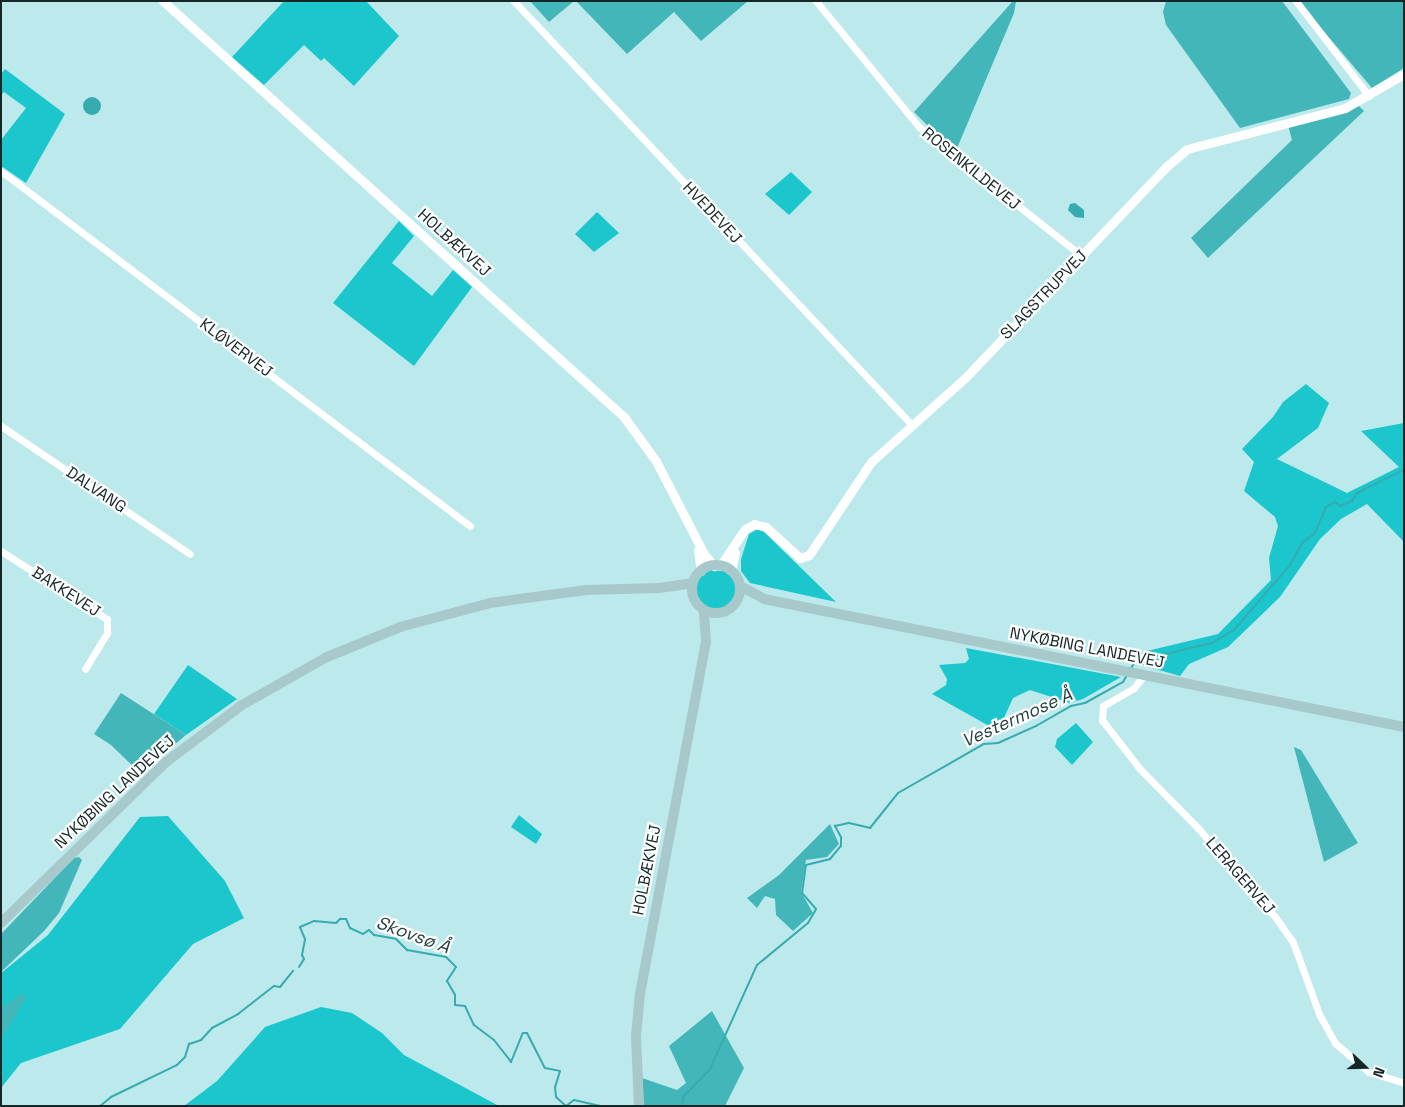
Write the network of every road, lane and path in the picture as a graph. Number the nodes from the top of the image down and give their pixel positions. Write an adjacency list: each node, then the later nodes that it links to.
1 (163, 1): 13 (street, HOLBÆKVEJ)
2 (514, 1): 9 (street, HVEDEVEJ)
3 (816, 1): 8 (street, ROSENKILDEVEJ)
4 (1296, 1): 6 (street)
5 (1404, 74): 6 (street, SLAGSTRUPVEJ)
6 (1369, 96): 8 (street, SLAGSTRUPVEJ)
7 (1, 171): 11 (street, KLØVERVEJ)
8 (1082, 256): 9 (street, SLAGSTRUPVEJ)
9 (911, 424): 12 (street, SLAGSTRUPVEJ)
10 (1, 426): 15 (street, DALVANG)
11 (470, 526)
12 (742, 532): 16 (street); 18 (street)
13 (693, 533): 16 (street, HOLBÆKVEJ); 17 (street, HOLBÆKVEJ)
14 (1, 551): 28 (street, BAKKEVEJ)
15 (190, 554)
16 (717, 566): 17 (main road); 18 (main road)
17 (701, 571): 19 (main road)
18 (731, 571): 20 (main road)
19 (693, 583): 21 (main road, NYKØBING LANDEVEJ); 22 (main road)
20 (740, 586): 23 (main road, NYKØBING LANDEVEJ); 24 (main road)
21 (660, 588): 22 (main road, NYKØBING LANDEVEJ); 31 (main road, NYKØBING LANDEVEJ)
22 (693, 595): 25 (main road)
23 (764, 599): 24 (main road, NYKØBING LANDEVEJ); 29 (main road, NYKØBING LANDEVEJ)
24 (738, 600): 26 (main road)
25 (704, 610): 26 (main road); 27 (main road, HOLBÆKVEJ)
26 (717, 613): 27 (main road, HOLBÆKVEJ)
27 (706, 642): 33 (main road, HOLBÆKVEJ)
28 (85, 669)
29 (1134, 673): 30 (main road, NYKØBING LANDEVEJ); 32 (street, LERAGERVEJ)
30 (1404, 727)
31 (1, 923)
32 (1404, 1083)
33 (639, 1106)

